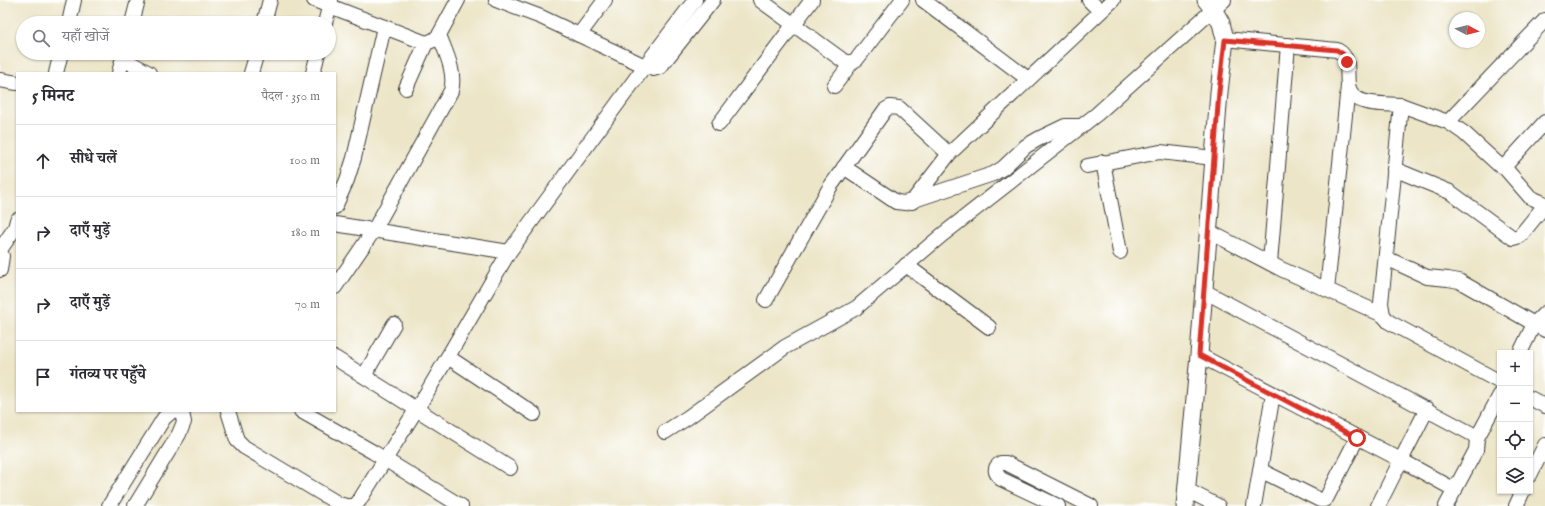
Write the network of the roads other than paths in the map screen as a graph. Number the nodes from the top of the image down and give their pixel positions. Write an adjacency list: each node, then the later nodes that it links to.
1 (74, 0): 19 (street)
2 (138, 0): 20 (street)
3 (270, 0): 21 (street)
4 (314, 0): 16 (street)
5 (458, 0): 27 (street)
6 (496, 0): 26 (street)
7 (605, 0): 26 (street)
8 (695, 0): 37 (street)
9 (713, 0): 37 (street)
10 (760, 0): 24 (street)
11 (812, 0): 24 (street)
12 (902, 0): 36 (street)
13 (923, 0): 44 (street)
14 (1089, 0): 18 (street)
15 (1113, 0): 18 (street)
16 (330, 3): 22 (street); 25 (street)
17 (1215, 3): 28 (street); 53 (street)
18 (1100, 11): 44 (street)
19 (71, 16)
20 (134, 16)
21 (266, 16)
22 (327, 16)
23 (1545, 20): 50 (street)
24 (794, 25): 36 (street); 52 (street)
25 (384, 28): 29 (street); 63 (street)
26 (579, 34): 37 (street)
27 (439, 35): 29 (street); 66 (street)
28 (1225, 40): 30 (street); 55 (street)
29 (426, 43): 48 (street)
30 (1288, 46): 47 (street); 72 (street)
31 (59, 60): 38 (street)
32 (122, 60): 39 (street)
33 (129, 60): 40 (street)
34 (254, 60): 41 (street)
35 (316, 60): 42 (street)
36 (852, 62): 46 (street)
37 (645, 66): 69 (street)
38 (56, 72)
39 (119, 72)
40 (147, 72)
41 (251, 72)
42 (313, 72)
43 (0, 80): 45 (street)
44 (1028, 80): 54 (street)
45 (16, 84)
46 (834, 86)
47 (1348, 86): 49 (street); 76 (street)
48 (406, 88)
49 (1401, 105): 50 (street); 60 (street)
50 (1448, 122): 59 (street)
51 (1545, 122): 59 (street)
52 (720, 124)
53 (1082, 126): 61 (street); 73 (street)
54 (949, 154): 58 (street); 61 (street)
55 (1214, 158): 56 (street); 67 (street)
56 (1103, 162): 57 (street); 70 (street)
57 (1087, 166)
58 (844, 167): 61 (street); 78 (street)
59 (1504, 167): 62 (street)
60 (1394, 169): 62 (street); 71 (street)
61 (912, 202)
62 (1545, 204)
63 (336, 205)
64 (16, 224): 68 (street)
65 (336, 224): 66 (street)
66 (374, 230): 69 (street); 75 (street)
67 (1208, 231): 72 (street); 77 (street)
68 (0, 251): 74 (street)
69 (509, 252): 86 (street)
70 (1120, 252)
71 (1386, 258): 80 (street); 83 (street)
72 (1270, 263): 76 (street)
73 (906, 266): 82 (street); 101 (street)
74 (0, 270)
75 (336, 286)
76 (1327, 290): 80 (street)
77 (1204, 292): 85 (street); 94 (street)
78 (766, 300)
79 (1545, 313): 83 (street)
80 (1383, 315): 89 (street)
81 (394, 324): 88 (street)
82 (989, 327)
83 (1540, 327): 84 (street)
84 (1522, 350)
85 (1199, 355): 90 (street); 112 (street)
86 (448, 357): 95 (street); 100 (street)
87 (336, 359): 88 (street)
88 (364, 376): 95 (street)
89 (1497, 380)
90 (1273, 394): 102 (street); 109 (street)
91 (1533, 400): 93 (street)
92 (1497, 401): 103 (street)
93 (1545, 406)
94 (1427, 408): 103 (street); 106 (street)
95 (417, 409): 105 (street); 107 (street)
96 (172, 412): 113 (street)
97 (180, 412): 114 (street)
98 (228, 412): 115 (street)
99 (303, 412): 105 (street)
100 (534, 414)
101 (665, 432)
102 (1357, 438): 106 (street); 109 (street)
103 (1477, 438): 110 (street)
104 (1545, 445): 108 (street)
105 (386, 460): 116 (street); 117 (street)
106 (1401, 460): 110 (street); 122 (street)
107 (510, 468)
108 (1533, 469)
109 (1260, 470): 121 (street)
110 (1455, 490): 123 (street)
111 (1522, 494): 124 (street)
112 (1186, 498): 120 (street)
113 (109, 506)
114 (135, 506)
115 (346, 506)
116 (350, 506)
117 (462, 506)
118 (1058, 506): 119 (street)
119 (1091, 506)
120 (1218, 506)
121 (1254, 506)
122 (1378, 506)
123 (1446, 506)
124 (1516, 506)

